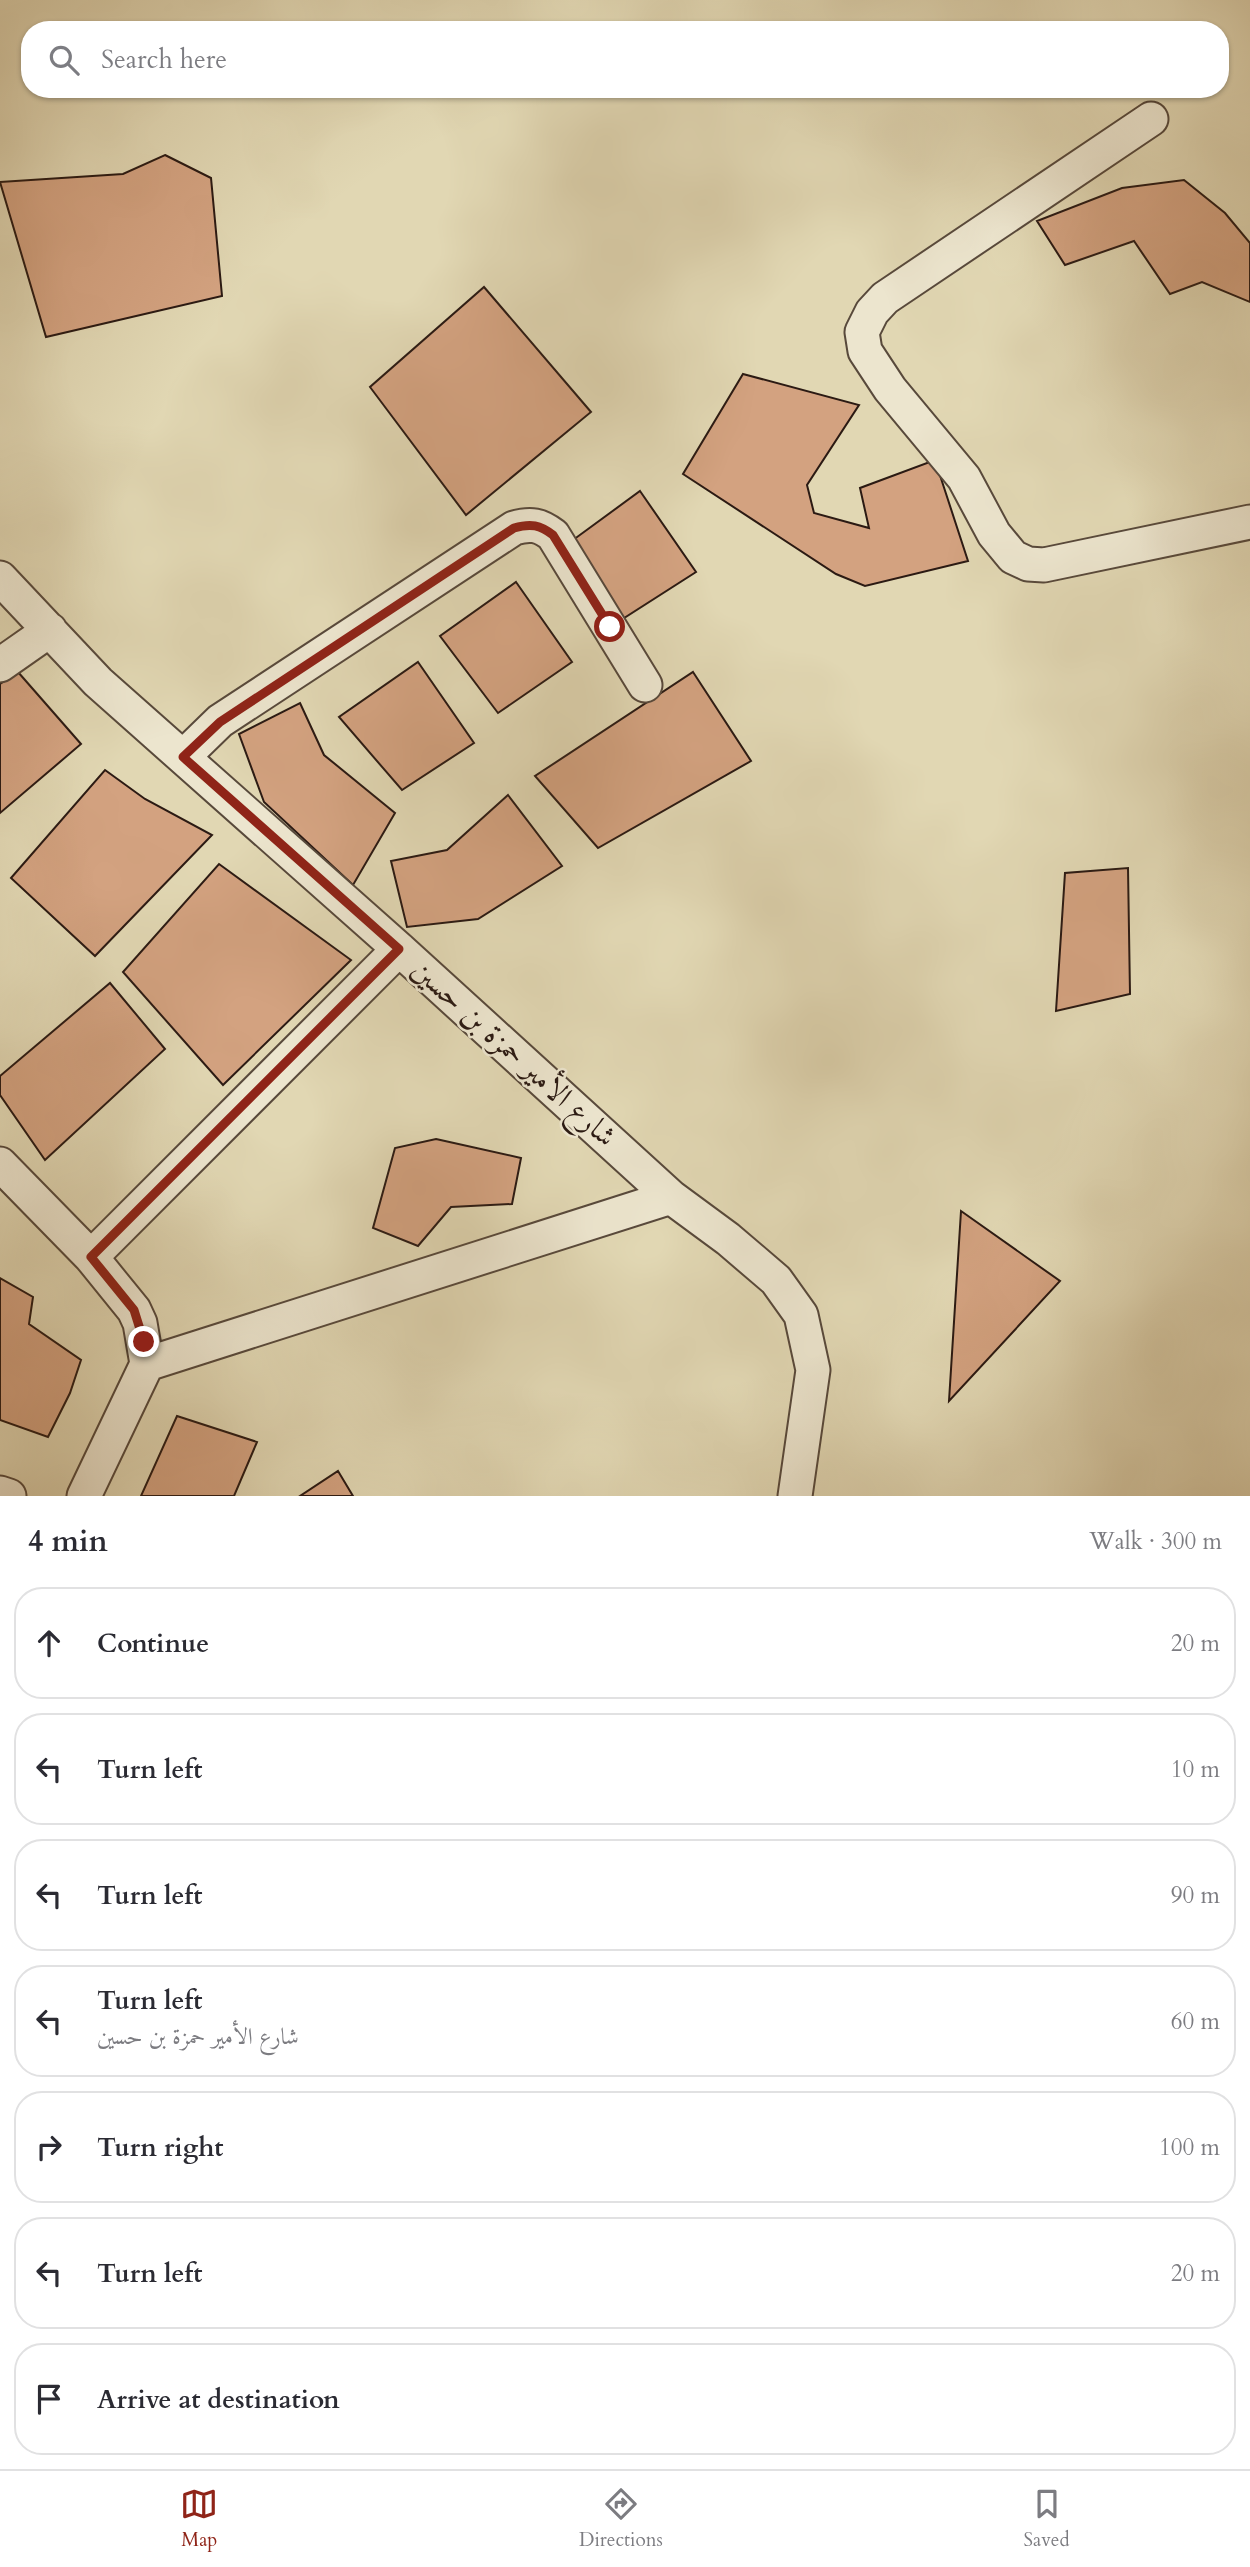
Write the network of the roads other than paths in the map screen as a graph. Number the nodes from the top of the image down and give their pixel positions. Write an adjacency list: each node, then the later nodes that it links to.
1 (1151, 119): 2 (street)
2 (1250, 522)
3 (0, 578): 4 (street, شارع الأمير حمزة بن حسين)
4 (50, 631): 5 (street); 7 (street, شارع الأمير حمزة بن حسين)
5 (0, 665)
6 (645, 685): 7 (street)
7 (183, 757): 8 (street, شارع الأمير حمزة بن حسين)
8 (399, 949): 10 (street, شارع الأمير حمزة بن حسين); 11 (street)
9 (0, 1164): 11 (street)
10 (671, 1197): 12 (street); 16 (street, شارع الأمير حمزة بن حسين)
11 (91, 1257): 12 (street)
12 (147, 1364): 15 (street)
13 (0, 1493): 14 (street)
14 (9, 1496)
15 (84, 1496)
16 (795, 1496)

